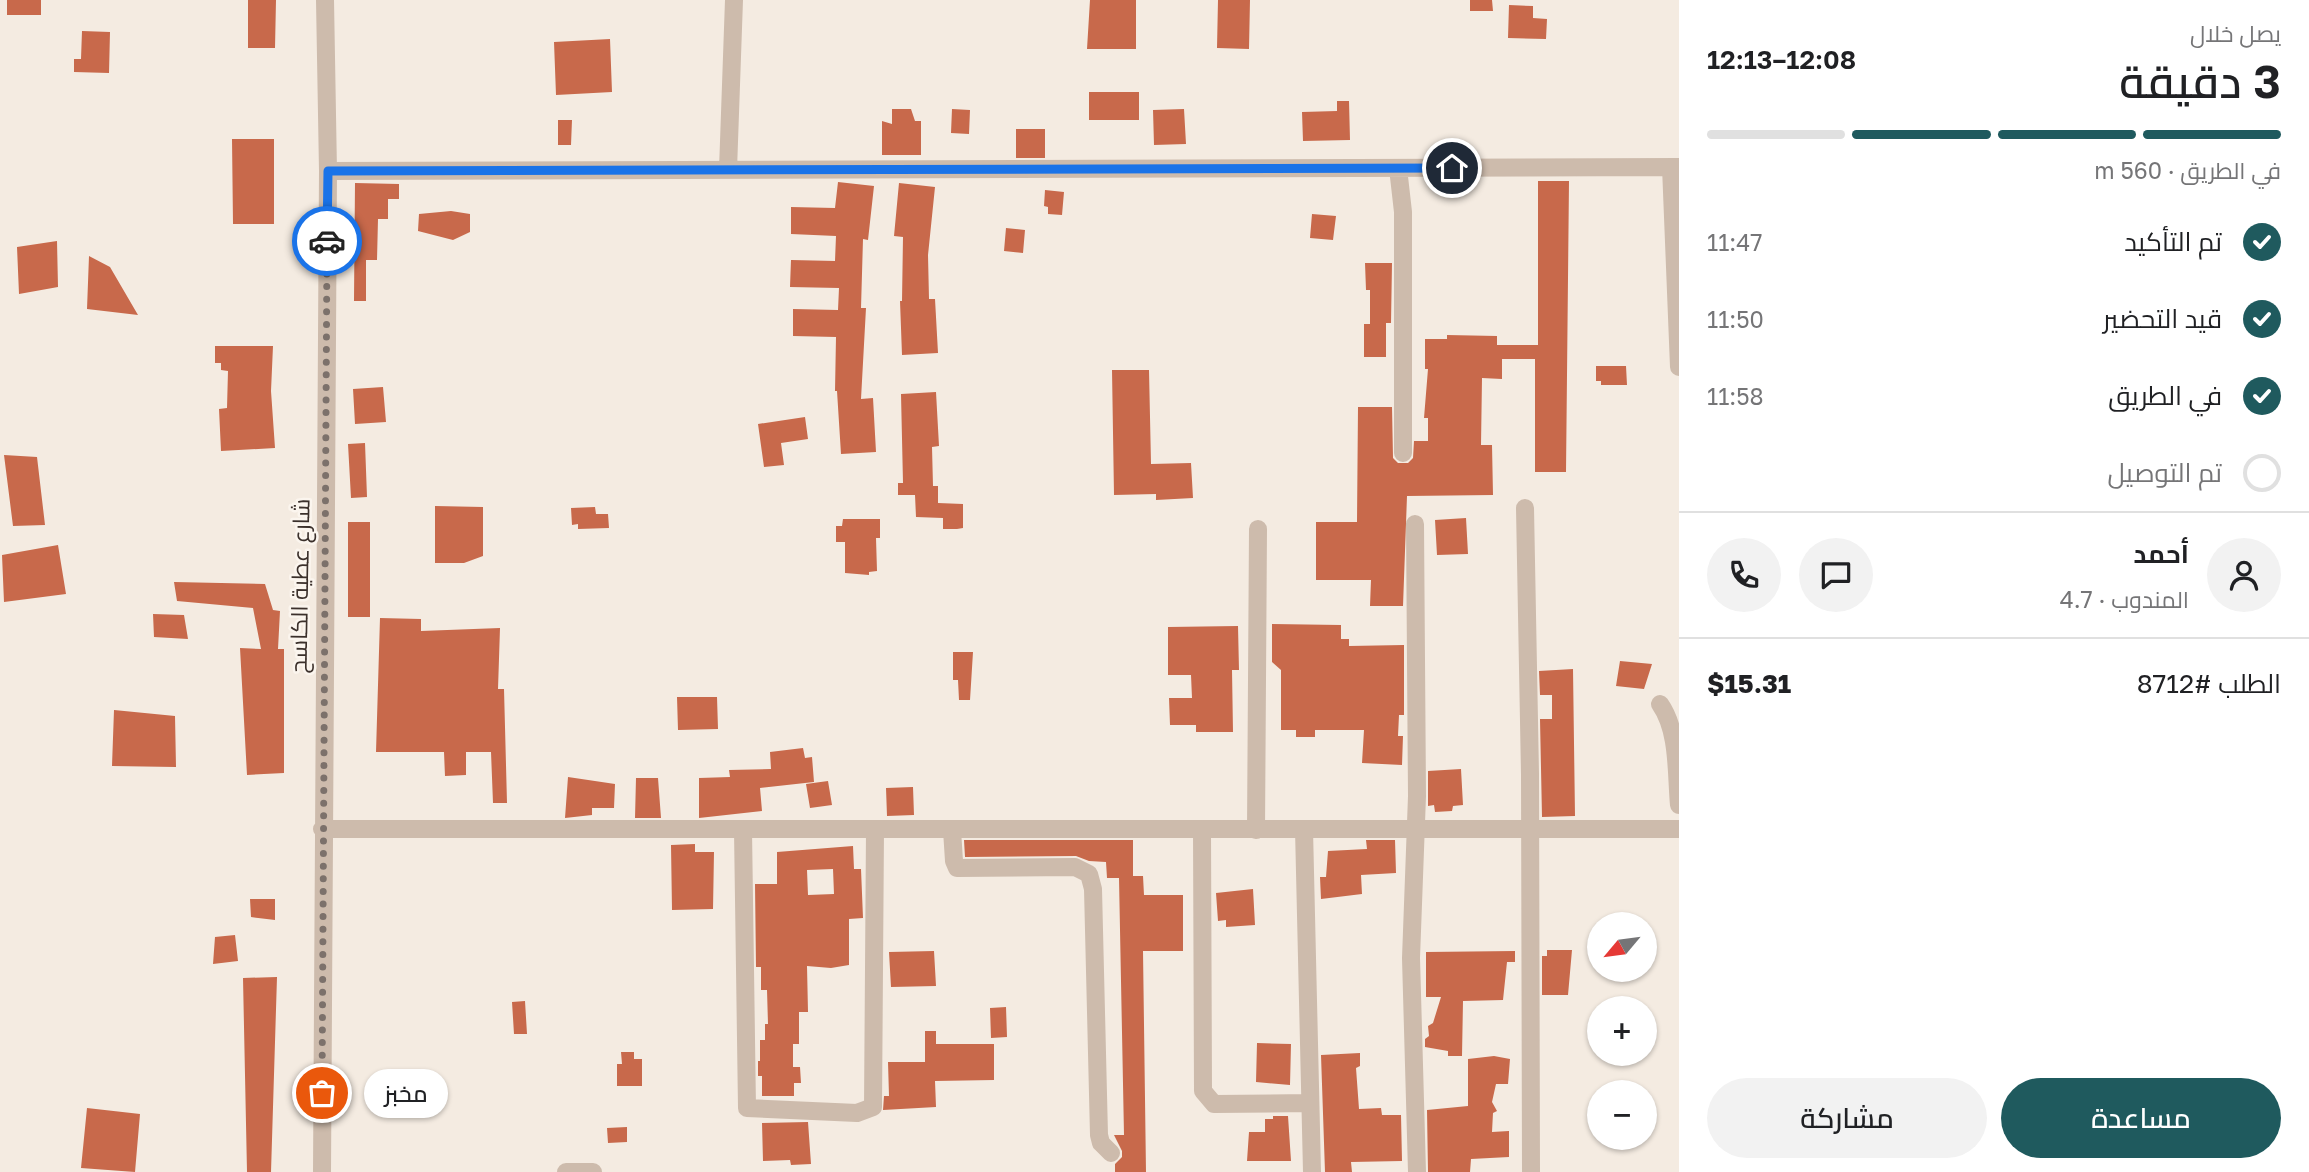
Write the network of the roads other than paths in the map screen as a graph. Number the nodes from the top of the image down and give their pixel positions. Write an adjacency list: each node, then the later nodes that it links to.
1 (325, 0): 6 (street, شارع عطية الكاسح)
2 (734, 0): 5 (street)
3 (1675, 167): 4 (street); 7 (street)
4 (1398, 168): 5 (street); 8 (street)
5 (728, 170): 6 (street)
6 (328, 171): 15 (street, شارع عطية الكاسح)
7 (1679, 367)
8 (1403, 453)
9 (1525, 508): 14 (street)
10 (1415, 524): 23 (street)
11 (1258, 530): 21 (street)
12 (1660, 704): 13 (street)
13 (1679, 805)
14 (1530, 828): 16 (street); 23 (street); 31 (street)
15 (322, 829): 17 (street); 26 (street, شارع عطية الكاسح)
16 (1679, 829)
17 (743, 830): 18 (street); 18 (street)
18 (876, 830): 19 (street)
19 (952, 830): 20 (street); 25 (street)
20 (1202, 830): 21 (street); 24 (street)
21 (1256, 830): 22 (street)
22 (1304, 830): 23 (street); 24 (street)
23 (1416, 831): 30 (street)
24 (1308, 1102): 29 (street)
25 (1111, 1153)
26 (322, 1172)
27 (566, 1172): 28 (street)
28 (593, 1172)
29 (1312, 1172)
30 (1417, 1172)
31 (1531, 1172)

